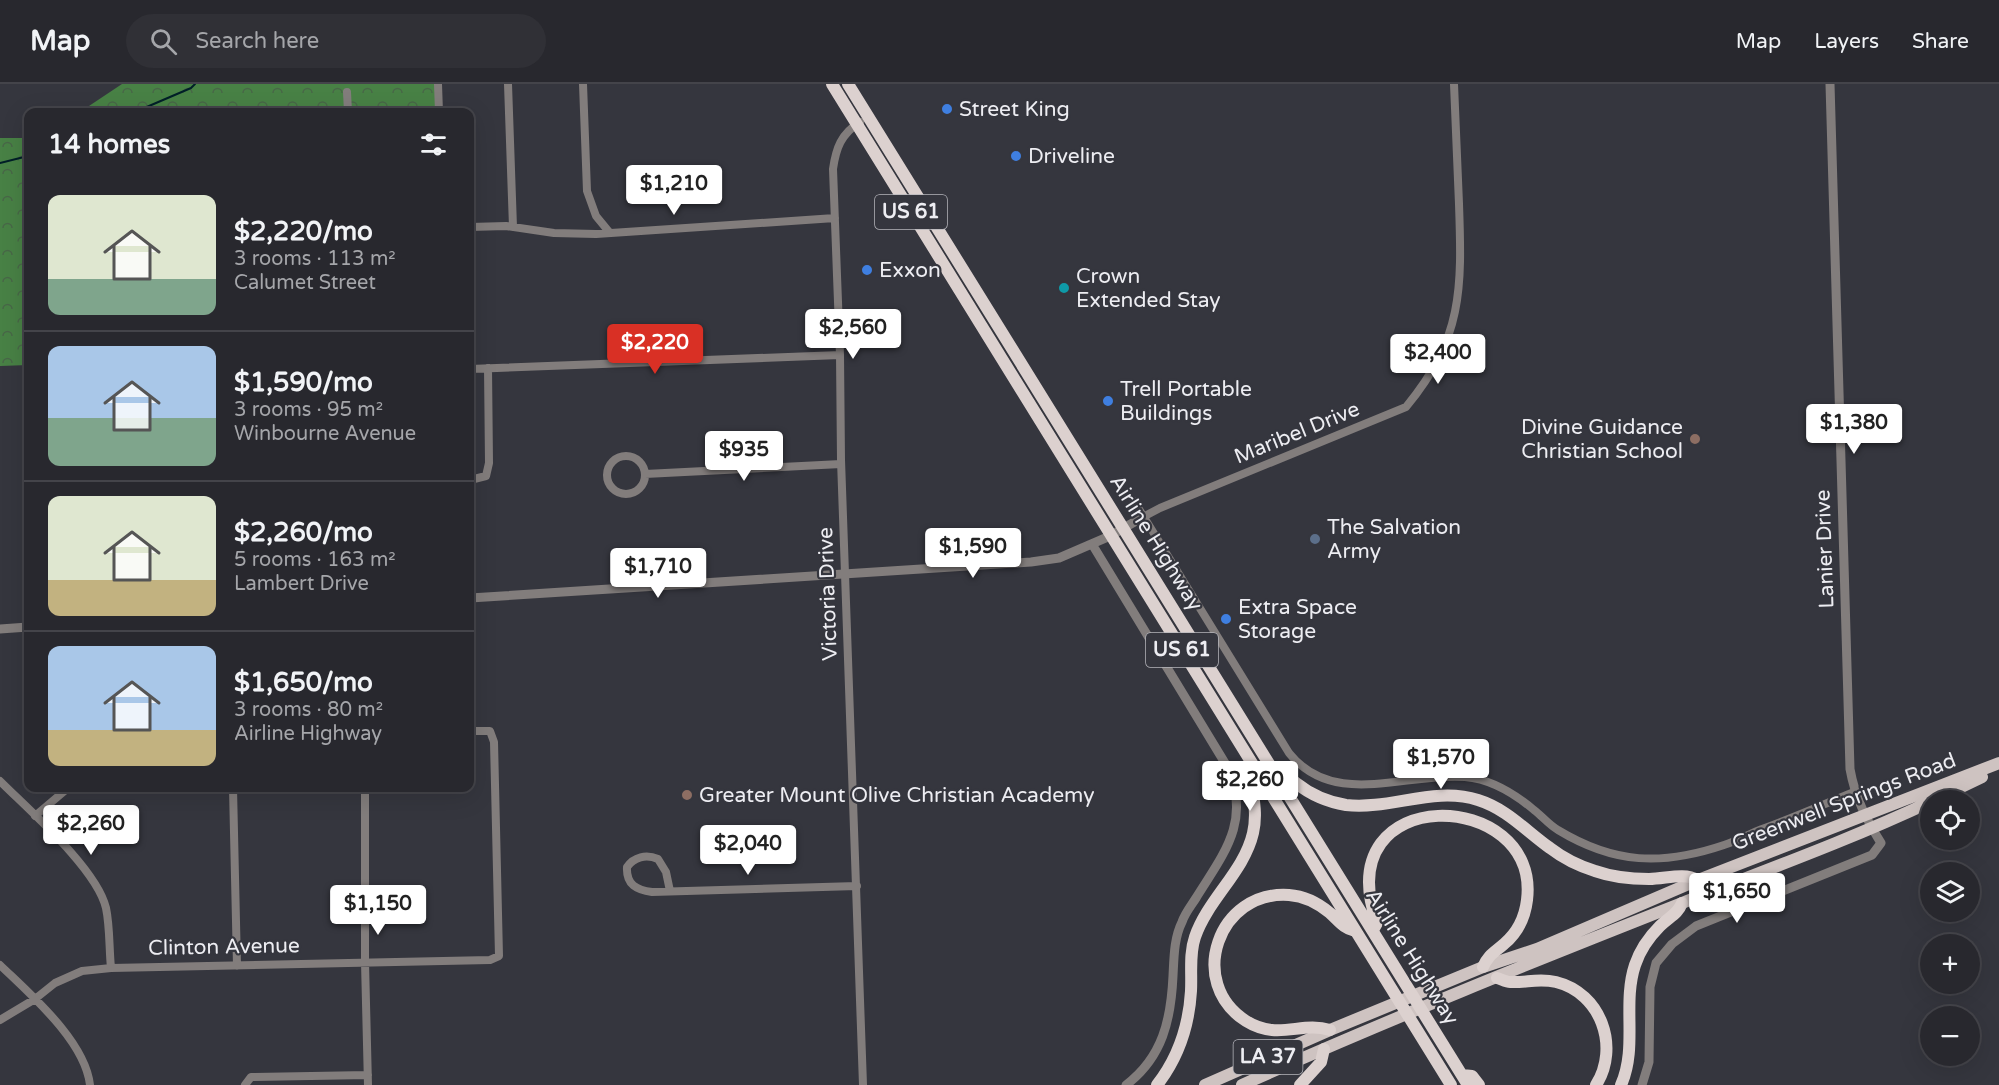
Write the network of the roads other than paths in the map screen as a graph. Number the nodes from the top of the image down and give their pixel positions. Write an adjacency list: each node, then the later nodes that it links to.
1 (438, 84): 10 (street)
2 (508, 84): 15 (street)
3 (583, 84): 16 (street)
4 (832, 84): 12 (highway, Airline Highway / US 61)
5 (848, 84): 11 (highway, Airline Highway / US 61)
6 (1454, 84): 26 (street, Maribel Drive)
7 (1830, 84): 44 (street, Lanier Drive)
8 (347, 92): 9 (street)
9 (348, 108)
10 (439, 108)
11 (868, 117): 12 (street, Victoria Drive); 17 (highway, Airline Highway / US 61)
12 (856, 124): 13 (street, Victoria Drive); 18 (highway, Airline Highway / US 61)
13 (835, 218): 16 (street); 19 (street, Victoria Drive)
14 (474, 227): 15 (street)
15 (513, 227): 16 (street)
16 (610, 233)
17 (1001, 330): 18 (highway); 27 (highway, Airline Highway / US 61)
18 (989, 338): 28 (highway, Airline Highway / US 61)
19 (840, 355): 20 (street); 22 (street, Victoria Drive)
20 (488, 368): 21 (street); 24 (street)
21 (474, 369)
22 (841, 464): 23 (street); 30 (street, Victoria Drive)
23 (645, 474): 23 (street)
24 (474, 479)
25 (1134, 501): 26 (street, Airline Highway)
26 (1143, 517): 27 (street, Maribel Drive); 44 (street, Airline Highway)
27 (1125, 528): 28 (street, Maribel Drive); 37 (highway, Airline Highway / US 61)
28 (1110, 536): 29 (street, Maribel Drive); 36 (highway, Airline Highway / US 61)
29 (1092, 544): 30 (street, Maribel Drive); 71 (street)
30 (845, 573): 31 (street, Maribel Drive); 50 (street, Victoria Drive)
31 (474, 598)
32 (24, 627): 33 (street)
33 (0, 628)
34 (474, 731): 55 (street, Clinton Avenue)
35 (1999, 763): 46 (main road, Greenwell Springs Road / LA 37)
36 (1252, 765): 54 (highway, Airline Highway / US 61); 72 (highway)
37 (1271, 766): 49 (highway); 53 (highway, Airline Highway / US 61)
38 (1999, 769): 40 (main road, Greenwell Springs Road / LA 37)
39 (0, 781): 47 (street)
40 (1954, 790)
41 (63, 792): 47 (street)
42 (233, 792): 57 (street)
43 (365, 792): 55 (street)
44 (1854, 792): 46 (street, Lanier Drive)
45 (1920, 806): 48 (main road, Greenwell Springs Road / LA 37)
46 (1863, 815): 48 (street, Lanier Drive); 49 (main road, Greenwell Springs Road / LA 37)
47 (35, 816): 59 (street)
48 (1872, 829): 52 (main road, Greenwell Springs Road / LA 37); 80 (street)
49 (1698, 880): 58 (main road, Greenwell Springs Road / LA 37)
50 (857, 886): 51 (street); 70 (street, Victoria Drive)
51 (670, 891): 51 (street)
52 (1682, 903): 60 (main road, Greenwell Springs Road / LA 37); 79 (highway)
53 (1373, 930): 58 (highway); 66 (highway, Airline Highway / US 61)
54 (1355, 931): 63 (highway); 76 (highway, Airline Highway / US 61)
55 (365, 962): 57 (street, Clinton Avenue); 65 (street)
56 (0, 965): 61 (street)
57 (237, 966): 59 (street, Clinton Avenue)
58 (1483, 967): 63 (main road, Greenwell Springs Road / LA 37)
59 (111, 968): 61 (street, Clinton Avenue)
60 (1497, 978): 64 (main road, Greenwell Springs Road / LA 37); 78 (highway)
61 (35, 999): 62 (street, Clinton Avenue); 67 (street)
62 (0, 1020)
63 (1330, 1030): 73 (main road, Greenwell Springs Road / LA 37)
64 (1324, 1049): 74 (main road, Greenwell Springs Road / LA 37); 75 (highway)
65 (368, 1075): 68 (street); 69 (street)
66 (1465, 1080): 77 (highway)
67 (90, 1085)
68 (245, 1085)
69 (368, 1085)
70 (864, 1085)
71 (1126, 1085)
72 (1157, 1085)
73 (1205, 1085)
74 (1242, 1085)
75 (1300, 1085)
76 (1450, 1085)
77 (1479, 1085)
78 (1596, 1085)
79 (1621, 1085)
80 (1642, 1085)

